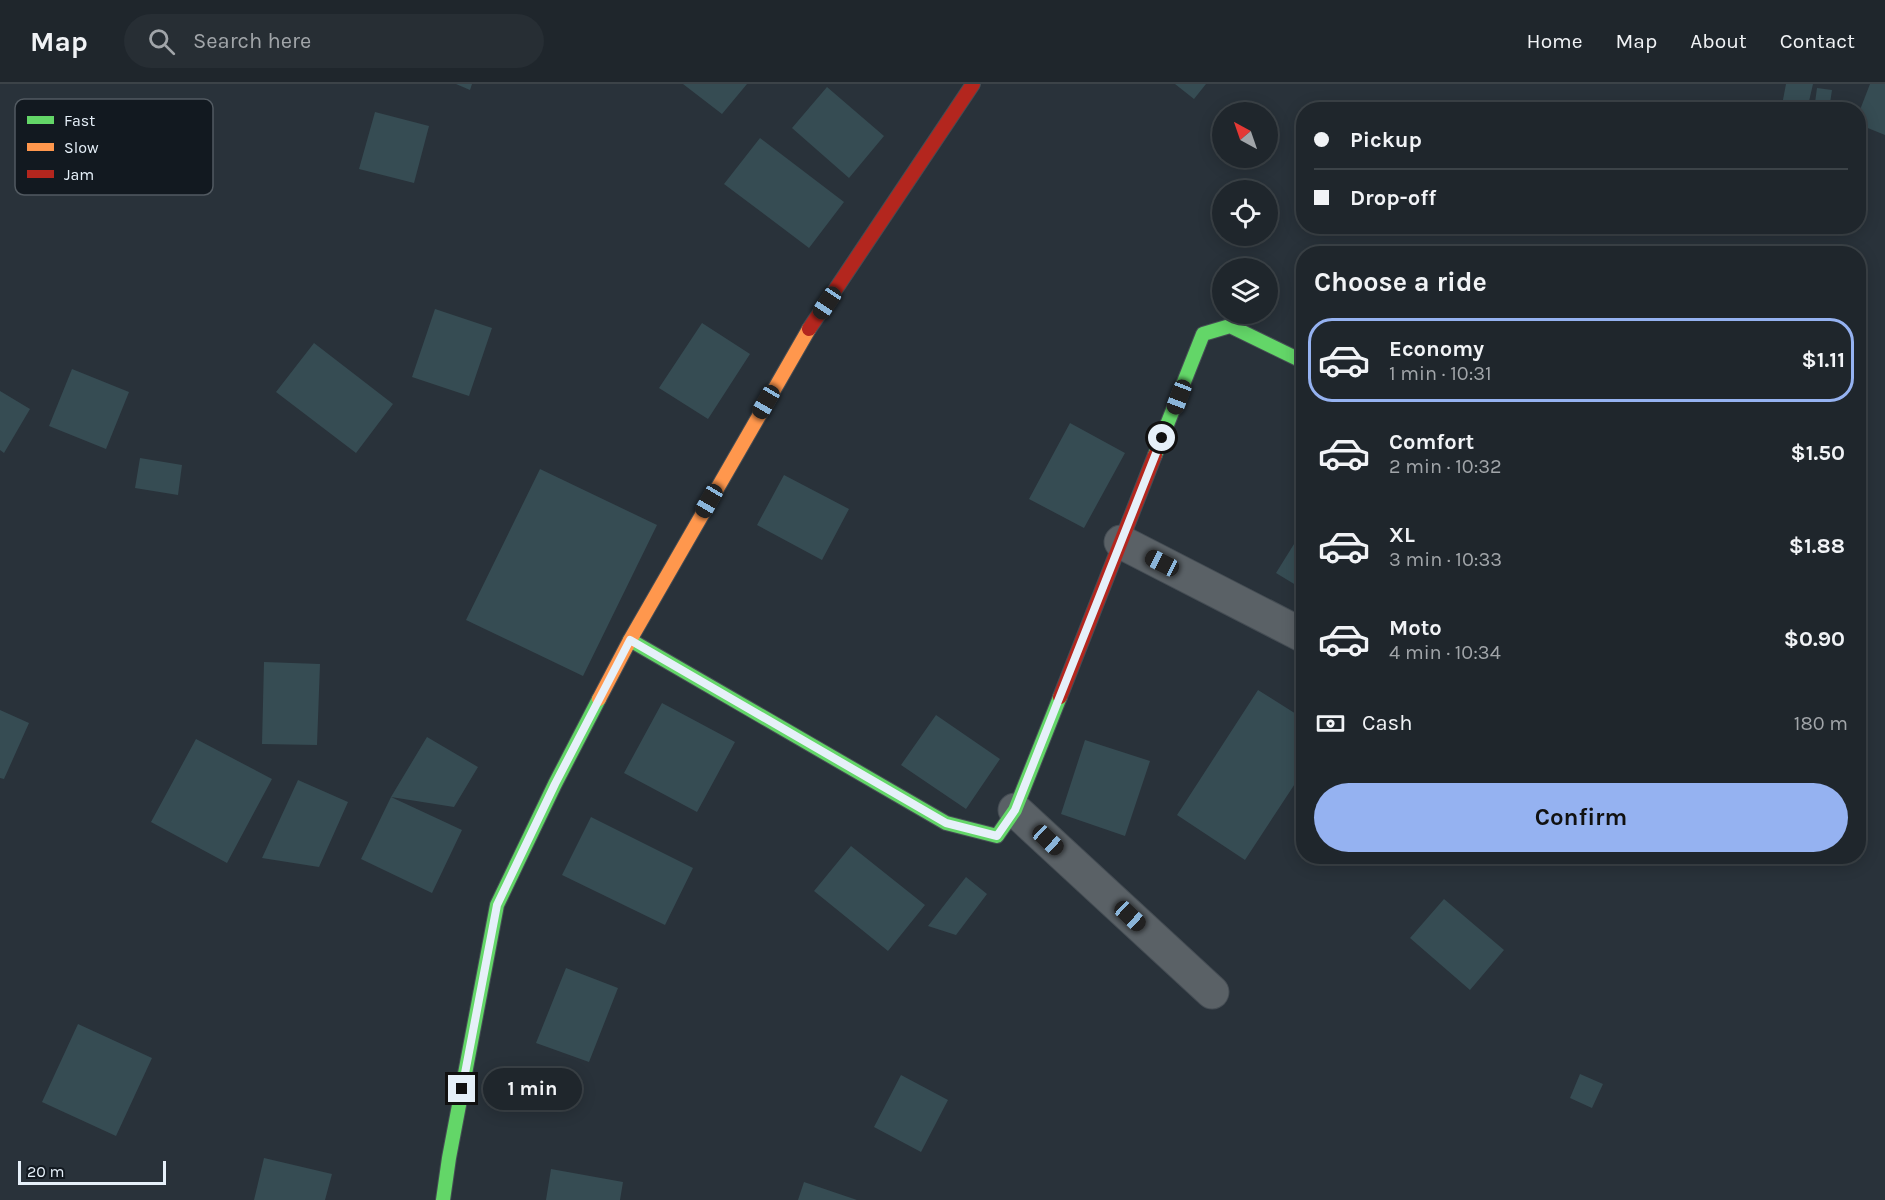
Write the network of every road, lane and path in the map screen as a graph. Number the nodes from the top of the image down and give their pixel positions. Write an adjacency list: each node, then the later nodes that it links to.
1 (974, 84): 5 (street)
2 (1296, 358): 3 (street)
3 (1121, 542): 4 (street); 6 (street)
4 (1296, 632)
5 (630, 640): 6 (street); 8 (street)
6 (1015, 810): 7 (street)
7 (1212, 992)
8 (443, 1200)

